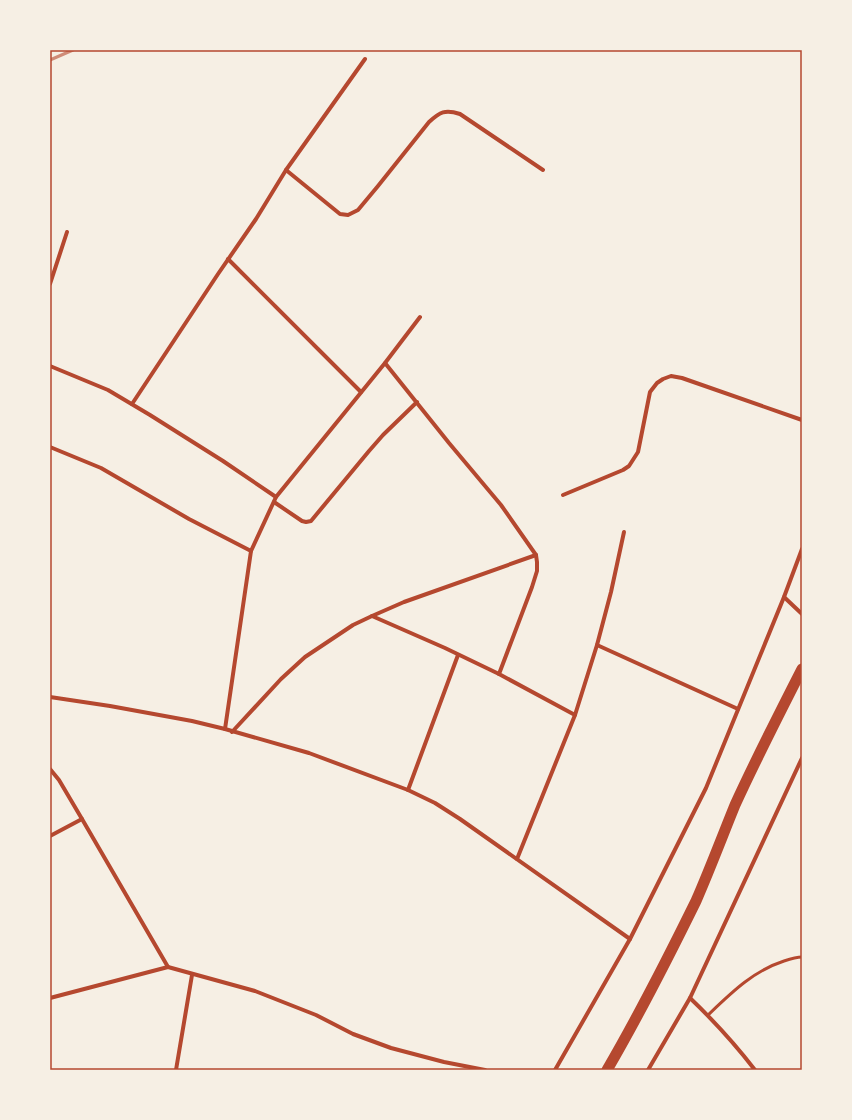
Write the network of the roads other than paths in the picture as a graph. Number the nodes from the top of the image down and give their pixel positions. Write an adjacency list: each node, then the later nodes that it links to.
1 (365, 59): 2 (street)
2 (286, 170): 3 (street); 5 (street)
3 (543, 170)
4 (67, 232): 6 (street)
5 (228, 259): 10 (street); 12 (street)
6 (50, 284)
7 (420, 317): 8 (street)
8 (385, 363): 10 (street); 11 (street)
9 (50, 366): 12 (street)
10 (362, 392): 16 (street)
11 (417, 402): 17 (street); 21 (street)
12 (132, 404): 16 (street)
13 (802, 420): 15 (street)
14 (50, 447): 20 (street)
15 (563, 495)
16 (276, 497): 17 (street)
17 (274, 502): 20 (street)
18 (624, 532): 25 (street)
19 (802, 549): 22 (street)
20 (251, 551): 32 (street)
21 (536, 555): 24 (street); 28 (street)
22 (784, 597): 23 (street); 30 (street)
23 (802, 614)
24 (372, 616): 26 (street); 33 (street)
25 (597, 645): 30 (street); 31 (street)
26 (458, 654): 28 (street); 36 (street)
27 (802, 669): 50 (highway)
28 (499, 674): 31 (street)
29 (50, 697): 32 (street)
30 (738, 709): 40 (street)
31 (574, 715): 39 (street)
32 (225, 729): 33 (street)
33 (232, 732): 36 (street)
34 (802, 758): 45 (street)
35 (50, 770): 37 (street)
36 (408, 790): 39 (street)
37 (82, 819): 38 (street); 42 (street)
38 (50, 836)
39 (517, 859): 40 (street)
40 (630, 939): 49 (street)
41 (802, 957): 46 (lane)
42 (168, 967): 43 (street); 44 (street)
43 (192, 975): 47 (street); 48 (street)
44 (50, 998)
45 (690, 998): 46 (street); 51 (street)
46 (708, 1015): 52 (street)
47 (176, 1070)
48 (485, 1070)
49 (555, 1070)
50 (607, 1070)
51 (648, 1070)
52 (755, 1070)

